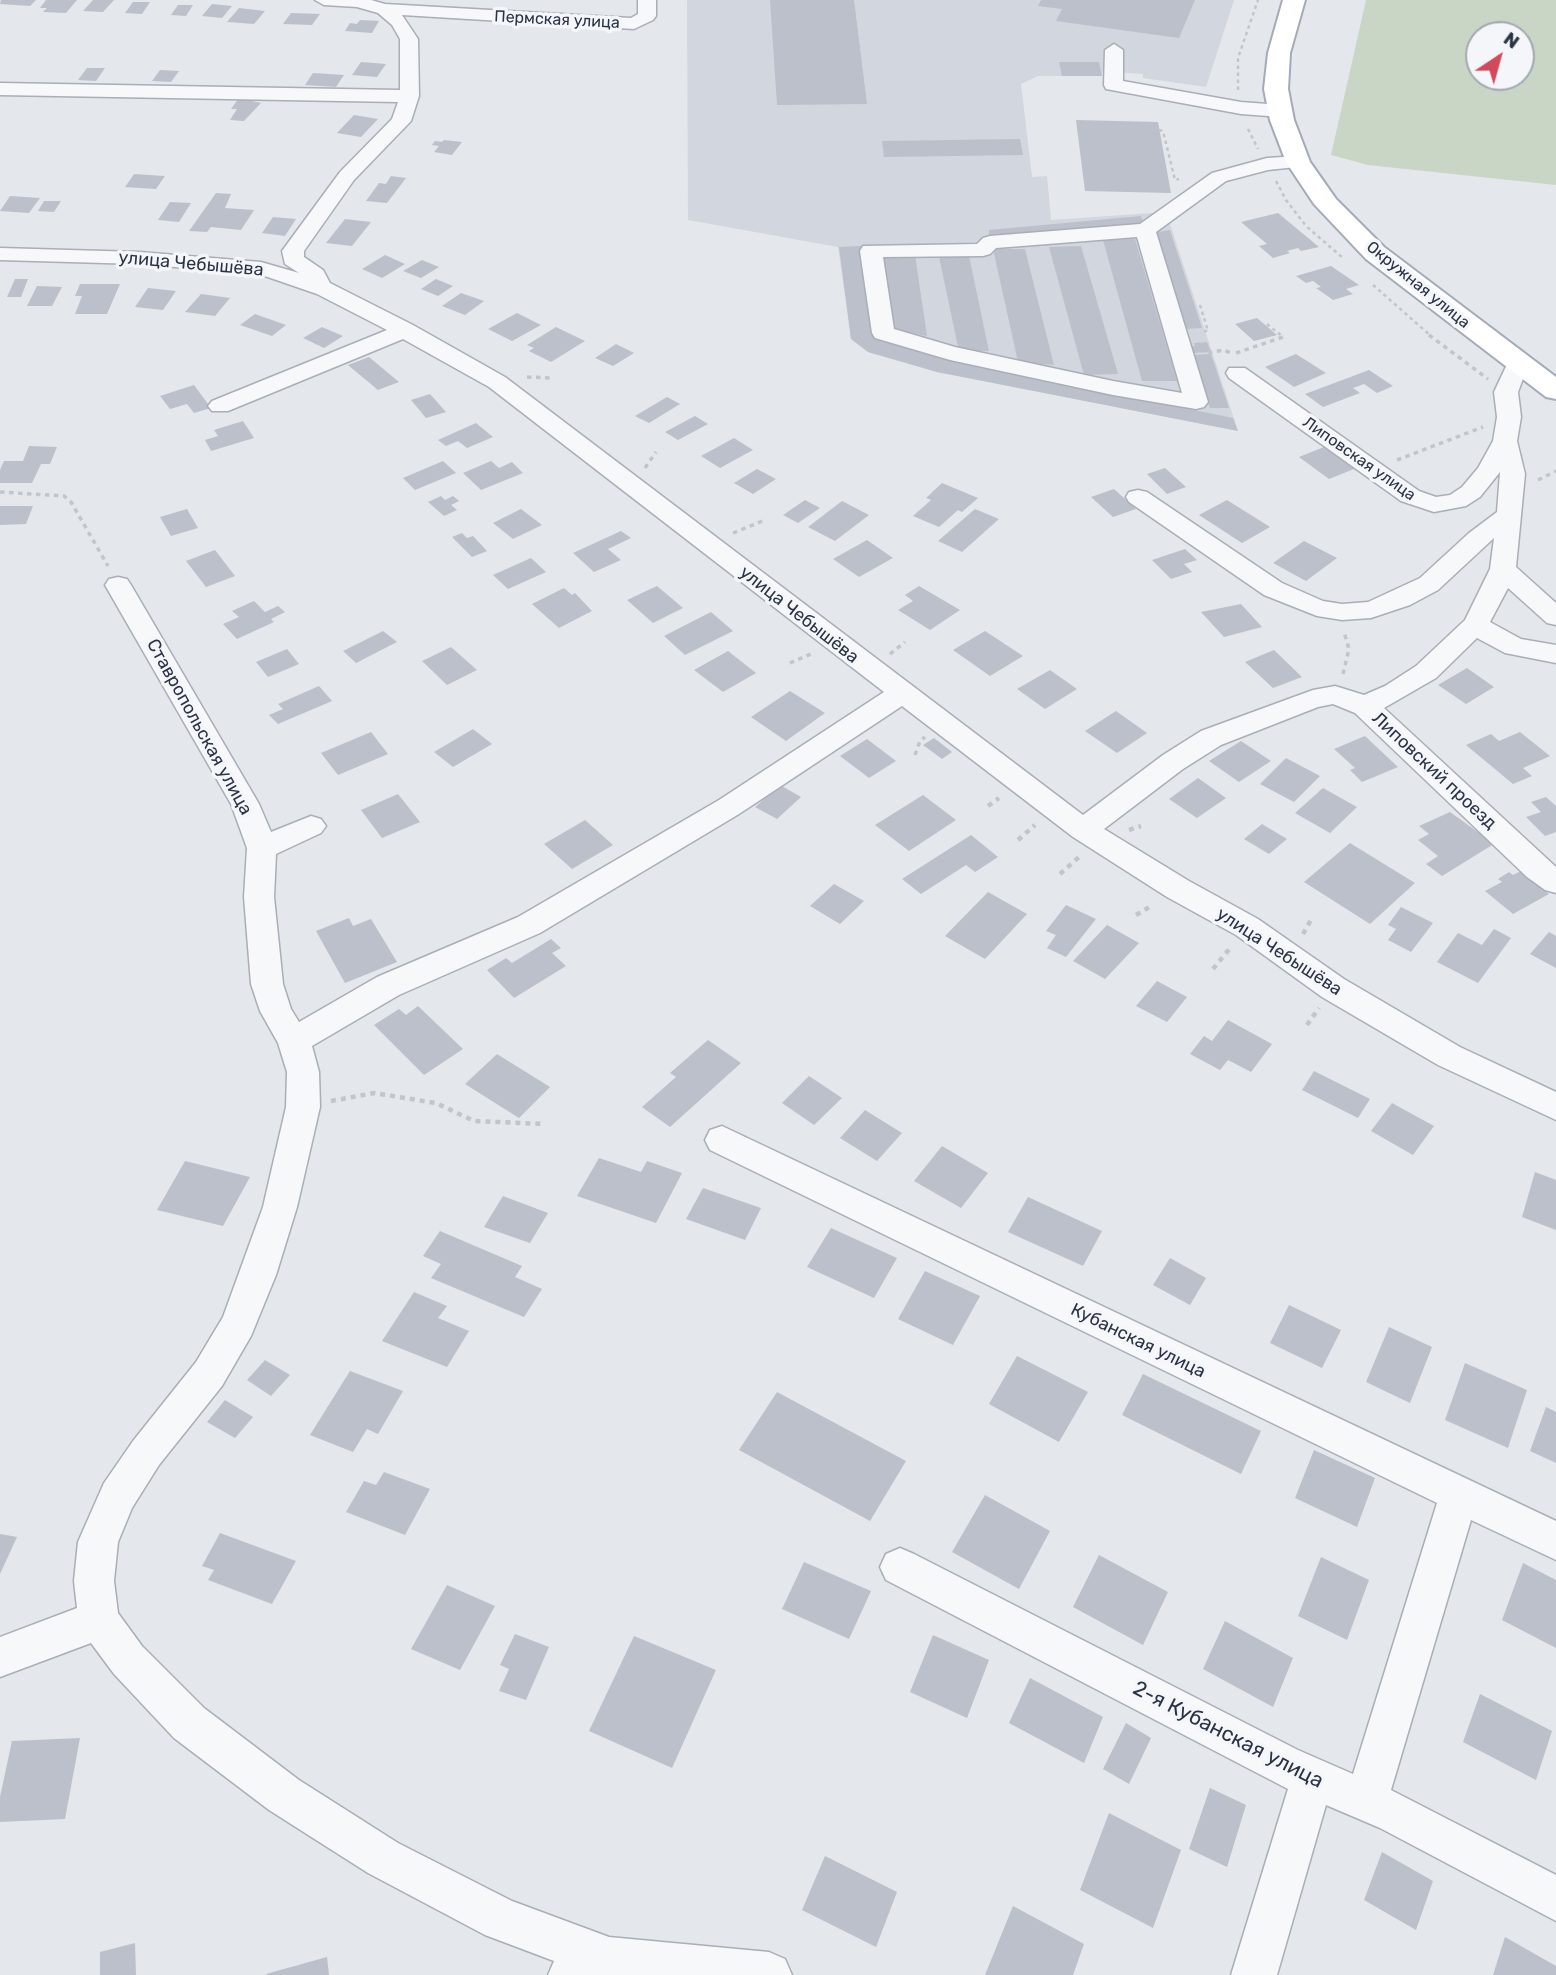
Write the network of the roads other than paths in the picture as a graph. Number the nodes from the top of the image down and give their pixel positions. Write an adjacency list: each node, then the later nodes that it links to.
1 (324, 0): 5 (street, Пермская улица)
2 (648, 0): 4 (street, Пермская улица)
3 (1294, 0): 10 (main road, Окружная улица)
4 (438, 6): 5 (street, Пермская улица); 6 (street)
5 (384, 9): 6 (street)
6 (409, 39): 9 (street)
7 (1114, 50): 10 (street)
8 (0, 89): 9 (street)
9 (409, 96): 15 (street)
10 (1281, 111): 12 (main road, Окружная улица)
11 (1228, 153): 12 (street)
12 (1297, 158): 13 (street); 17 (main road, Окружная улица)
13 (1145, 230): 13 (street)
14 (0, 254): 15 (street, улица Чебышёва)
15 (325, 289): 16 (street, улица Чебышёва)
16 (405, 330): 20 (street); 29 (street, улица Чебышёва)
17 (1518, 363): 19 (main road, Окружная улица); 21 (street)
18 (1237, 373): 21 (street, Липовская улица)
19 (1553, 386)
20 (220, 406)
21 (1507, 429): 23 (street)
22 (1138, 497): 23 (street)
23 (1507, 516): 24 (street)
24 (1503, 569): 26 (street); 27 (street)
25 (118, 585): 33 (street, Ставропольская улица)
26 (1556, 617)
27 (1475, 625): 28 (street); 30 (street)
28 (1556, 654)
29 (901, 694): 32 (street, улица Чебышёва); 35 (street)
30 (1365, 706): 32 (street, Липовский проезд); 34 (street, Липовский проезд)
31 (311, 826): 33 (street)
32 (1083, 830): 36 (street, улица Чебышёва)
33 (262, 848): 35 (street, Ставропольская улица)
34 (1556, 881)
35 (294, 1041): 41 (street, Ставропольская улица)
36 (1556, 1107)
37 (722, 1140): 38 (street, Кубанская улица)
38 (1459, 1496): 39 (street, Кубанская улица); 44 (street)
39 (1556, 1541)
40 (900, 1567): 43 (street, 2-я Кубанская улица)
41 (99, 1620): 42 (street); 46 (street, Ставропольская улица)
42 (0, 1657)
43 (1312, 1779): 44 (street, 2-я Кубанская улица); 49 (street)
44 (1367, 1799): 45 (street, 2-я Кубанская улица)
45 (1556, 1899)
46 (590, 1968): 47 (street, Ставропольская улица)
47 (697, 1972): 48 (street, Ставропольская улица)
48 (769, 1975)
49 (1254, 1975)

